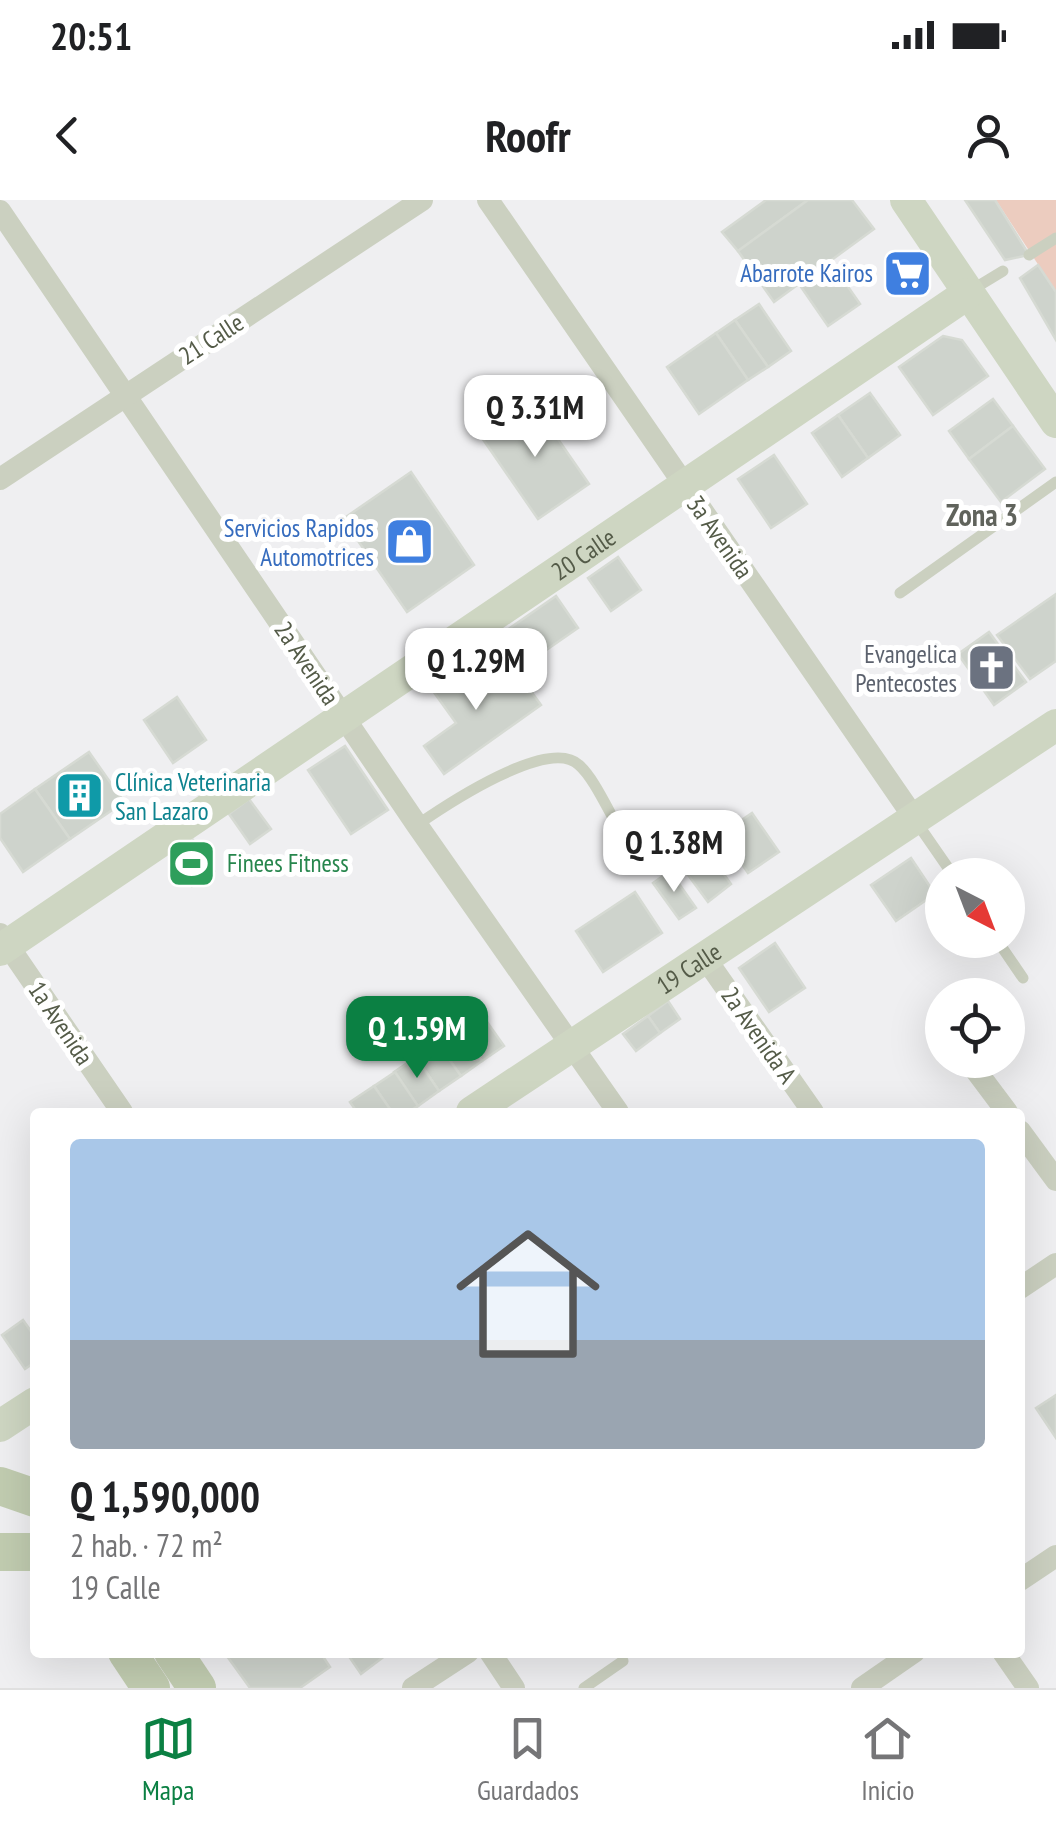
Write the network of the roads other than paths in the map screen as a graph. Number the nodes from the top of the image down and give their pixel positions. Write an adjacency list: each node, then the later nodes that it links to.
1 (422, 200): 9 (street, 21 Calle)
2 (488, 200): 13 (street, 3a Avenida)
3 (906, 200): 8 (main road)
4 (0, 211): 9 (street, 2a Avenida)
5 (1056, 238): 6 (lane)
6 (1029, 255)
7 (1003, 271): 8 (lane)
8 (977, 288): 10 (main road); 13 (main road, 20 Calle)
9 (126, 396): 11 (street, 21 Calle); 15 (street, 2a Avenida)
10 (1056, 422)
11 (0, 479)
12 (1056, 482): 14 (lane)
13 (684, 486): 15 (main road, 20 Calle); 17 (street, 3a Avenida)
14 (900, 592)
15 (344, 717): 18 (street, 2a Avenida); 21 (main road, 20 Calle)
16 (1056, 725): 17 (main road, 19 Calle)
17 (915, 819): 20 (lane, 3a Avenida); 22 (main road, 19 Calle)
18 (417, 825): 19 (lane); 25 (street, 2a Avenida)
19 (618, 825)
20 (941, 858)
21 (3, 943): 27 (street, 1a Avenida)
22 (705, 958): 25 (main road, 19 Calle); 30 (street, 2a Avenida A)
23 (1009, 958): 24 (lane)
24 (1023, 978)
25 (572, 1046): 28 (main road, 19 Calle); 29 (street, 2a Avenida)
26 (982, 1078): 31 (street)
27 (119, 1108)
28 (478, 1108)
29 (615, 1108)
30 (809, 1108)
31 (1004, 1108)
32 (1025, 1138): 33 (street)
33 (1056, 1180)
34 (1056, 1264): 35 (street)
35 (1025, 1285)
36 (30, 1405): 37 (main road)
37 (0, 1426)
38 (0, 1486): 39 (main road)
39 (30, 1496)
40 (0, 1552): 41 (main road)
41 (30, 1552)
42 (1056, 1556): 43 (street)
43 (1025, 1577)
44 (131, 1658): 51 (main road)
45 (177, 1658): 52 (main road)
46 (459, 1658): 53 (street)
47 (494, 1658): 54 (street)
48 (905, 1658): 56 (street)
49 (1007, 1658): 57 (street)
50 (623, 1661): 55 (lane)
51 (151, 1688)
52 (196, 1688)
53 (413, 1688)
54 (514, 1688)
55 (584, 1688)
56 (862, 1688)
57 (1028, 1688)

